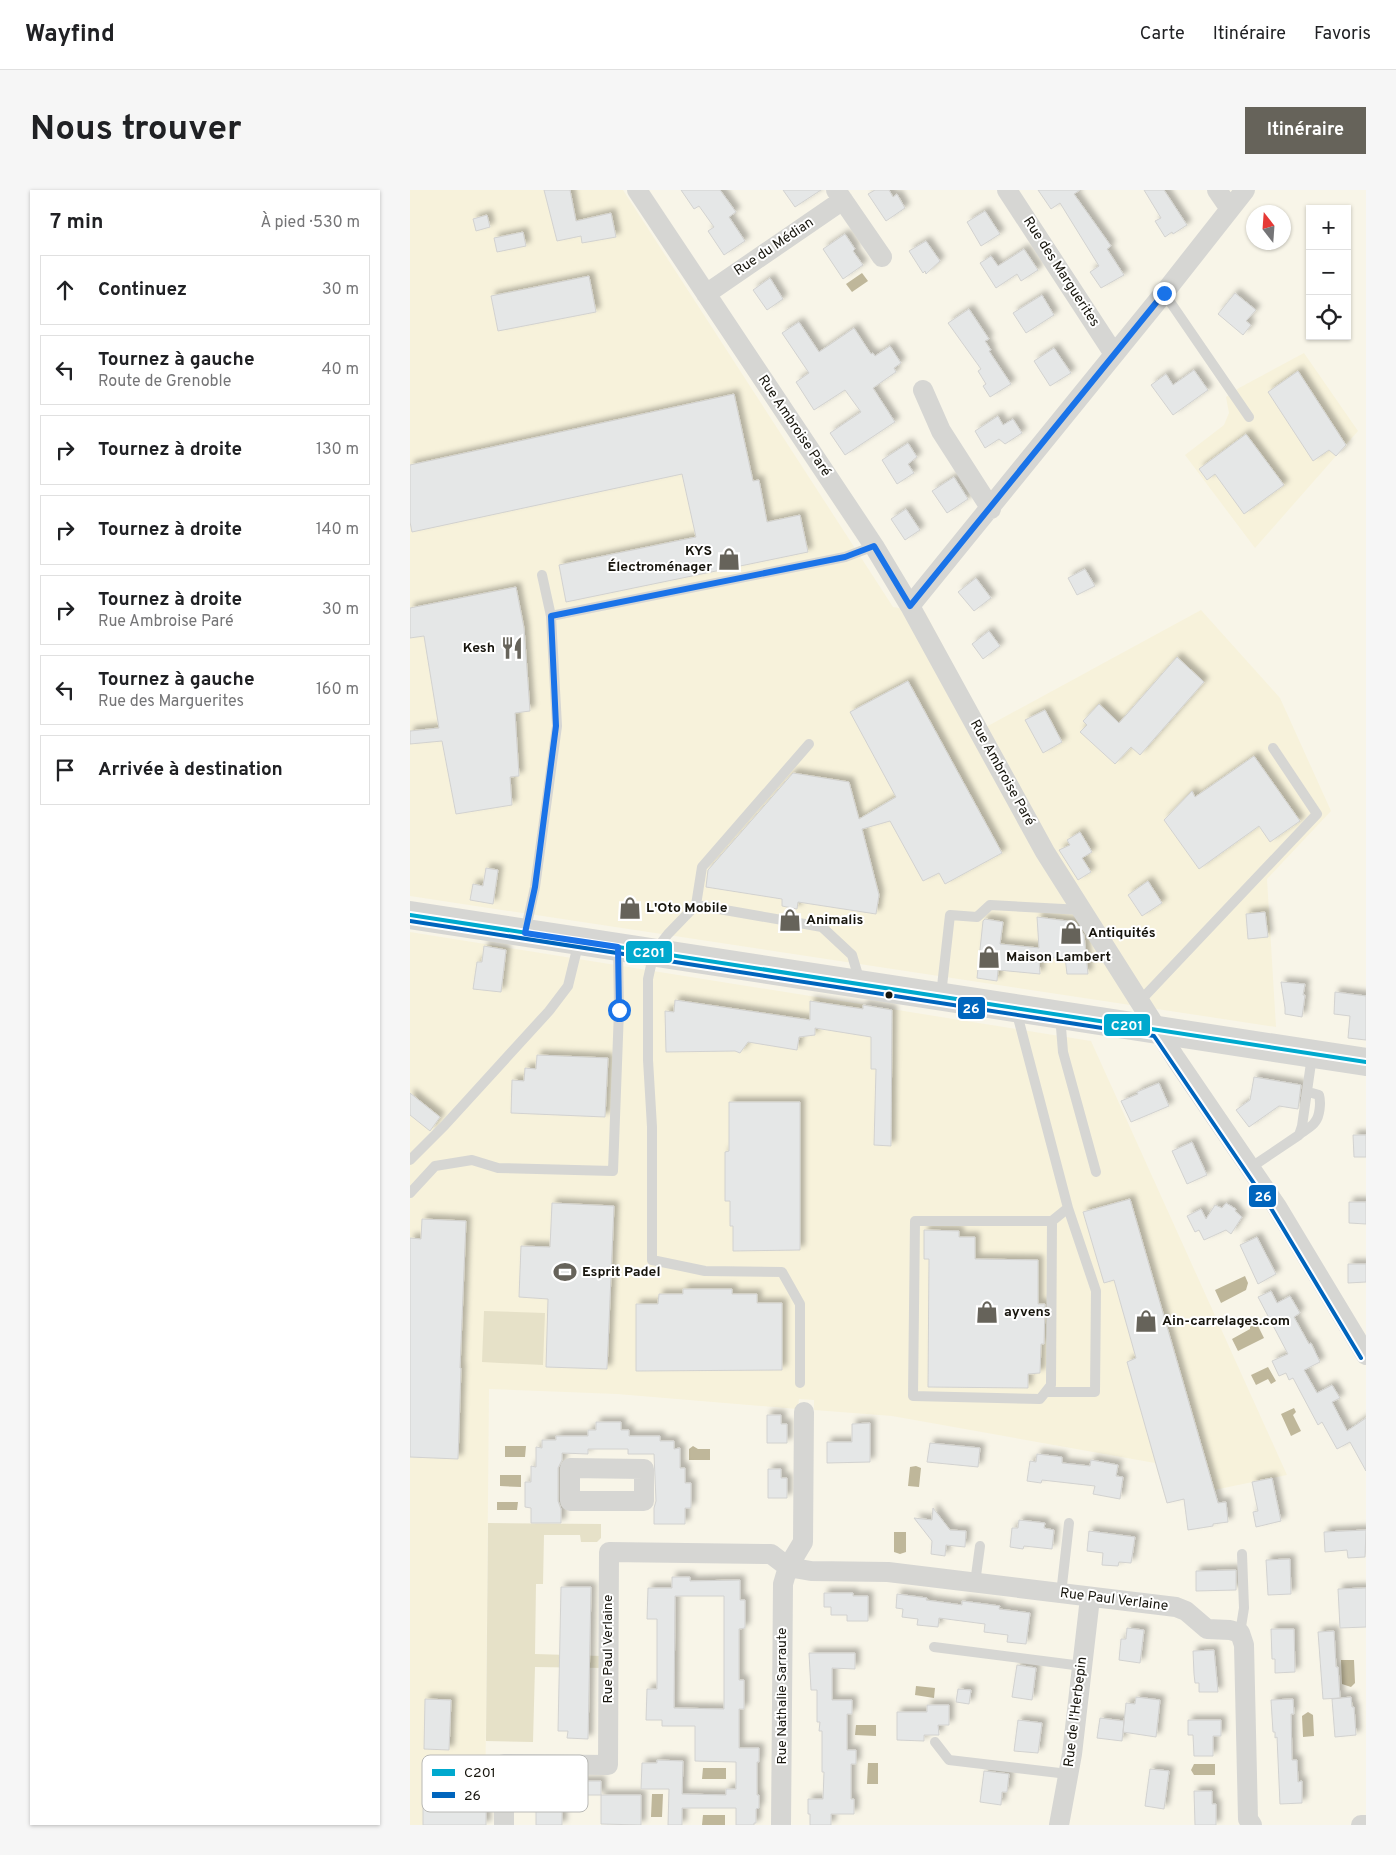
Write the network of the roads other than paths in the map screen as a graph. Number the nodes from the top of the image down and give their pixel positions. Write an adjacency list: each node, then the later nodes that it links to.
1 (637, 190): 9 (street, Rue Ambroise Paré)
2 (1007, 190): 10 (street, Rue des Marguerites)
3 (1217, 190): 6 (street)
4 (1245, 190): 6 (street)
5 (839, 195): 7 (street, Rue du Médian); 9 (street, Rue du Médian)
6 (1230, 209): 8 (street)
7 (882, 257)
8 (1164, 293): 10 (street); 12 (lane)
9 (706, 294): 14 (street, Rue Ambroise Paré)
10 (1114, 354): 13 (street)
11 (923, 390): 13 (street)
12 (1249, 418)
13 (991, 509): 16 (street)
14 (874, 546): 16 (street, Rue Ambroise Paré); 17 (lane)
15 (542, 575): 17 (lane)
16 (910, 606): 21 (street, Rue Ambroise Paré)
17 (551, 616): 23 (lane)
18 (809, 744): 20 (lane)
19 (1273, 748): 29 (lane)
20 (696, 906): 26 (lane); 27 (lane)
21 (1083, 910): 28 (lane); 29 (street, Rue Ambroise Paré)
22 (410, 915): 23 (main road)
23 (525, 933): 24 (main road)
24 (580, 940): 25 (main road); 37 (lane)
25 (618, 947): 26 (main road); 40 (lane)
26 (654, 952): 27 (main road); 44 (lane)
27 (860, 983): 28 (main road)
28 (941, 996): 30 (main road)
29 (1140, 1001): 32 (street, Rue Ambroise Paré)
30 (1015, 1007): 31 (main road); 41 (lane)
31 (1060, 1014): 32 (main road); 39 (lane)
32 (1158, 1030): 33 (main road); 38 (street, Rue Ambroise Paré)
33 (1312, 1054): 34 (main road); 36 (lane)
34 (1366, 1062)
35 (1312, 1092): 36 (lane)
36 (1299, 1134): 38 (lane)
37 (410, 1160)
38 (1250, 1168): 43 (street, Rue Ambroise Paré)
39 (1096, 1172)
40 (410, 1193)
41 (1068, 1208): 42 (lane); 45 (lane)
42 (1052, 1221): 45 (lane); 45 (lane)
43 (1366, 1356)
44 (800, 1383)
45 (1046, 1392)
46 (804, 1412): 50 (street)
47 (1069, 1523): 52 (lane)
48 (980, 1546): 51 (lane)
49 (1242, 1554): 54 (lane)
50 (788, 1567): 51 (street, Rue Paul Verlaine); 58 (street, Rue Paul Verlaine); 62 (street, Rue Nathalie Sarraute)
51 (976, 1583): 52 (street, Rue Paul Verlaine)
52 (1061, 1594): 53 (street, Rue Paul Verlaine)
53 (1090, 1598): 54 (street, Rue Paul Verlaine); 56 (street, Rue de l'Herbepin)
54 (1240, 1633): 64 (street)
55 (934, 1647): 56 (lane)
56 (1082, 1666): 59 (street, Rue de l'Herbepin)
57 (935, 1742): 59 (lane)
58 (588, 1765)
59 (1068, 1774): 63 (street, Rue de l'Herbepin)
60 (504, 1812): 61 (street, Rue Paul Verlaine)
61 (504, 1825)
62 (782, 1825)
63 (1059, 1825)
64 (1252, 1825)
65 (1361, 1825): 66 (street)
66 (1366, 1825)

